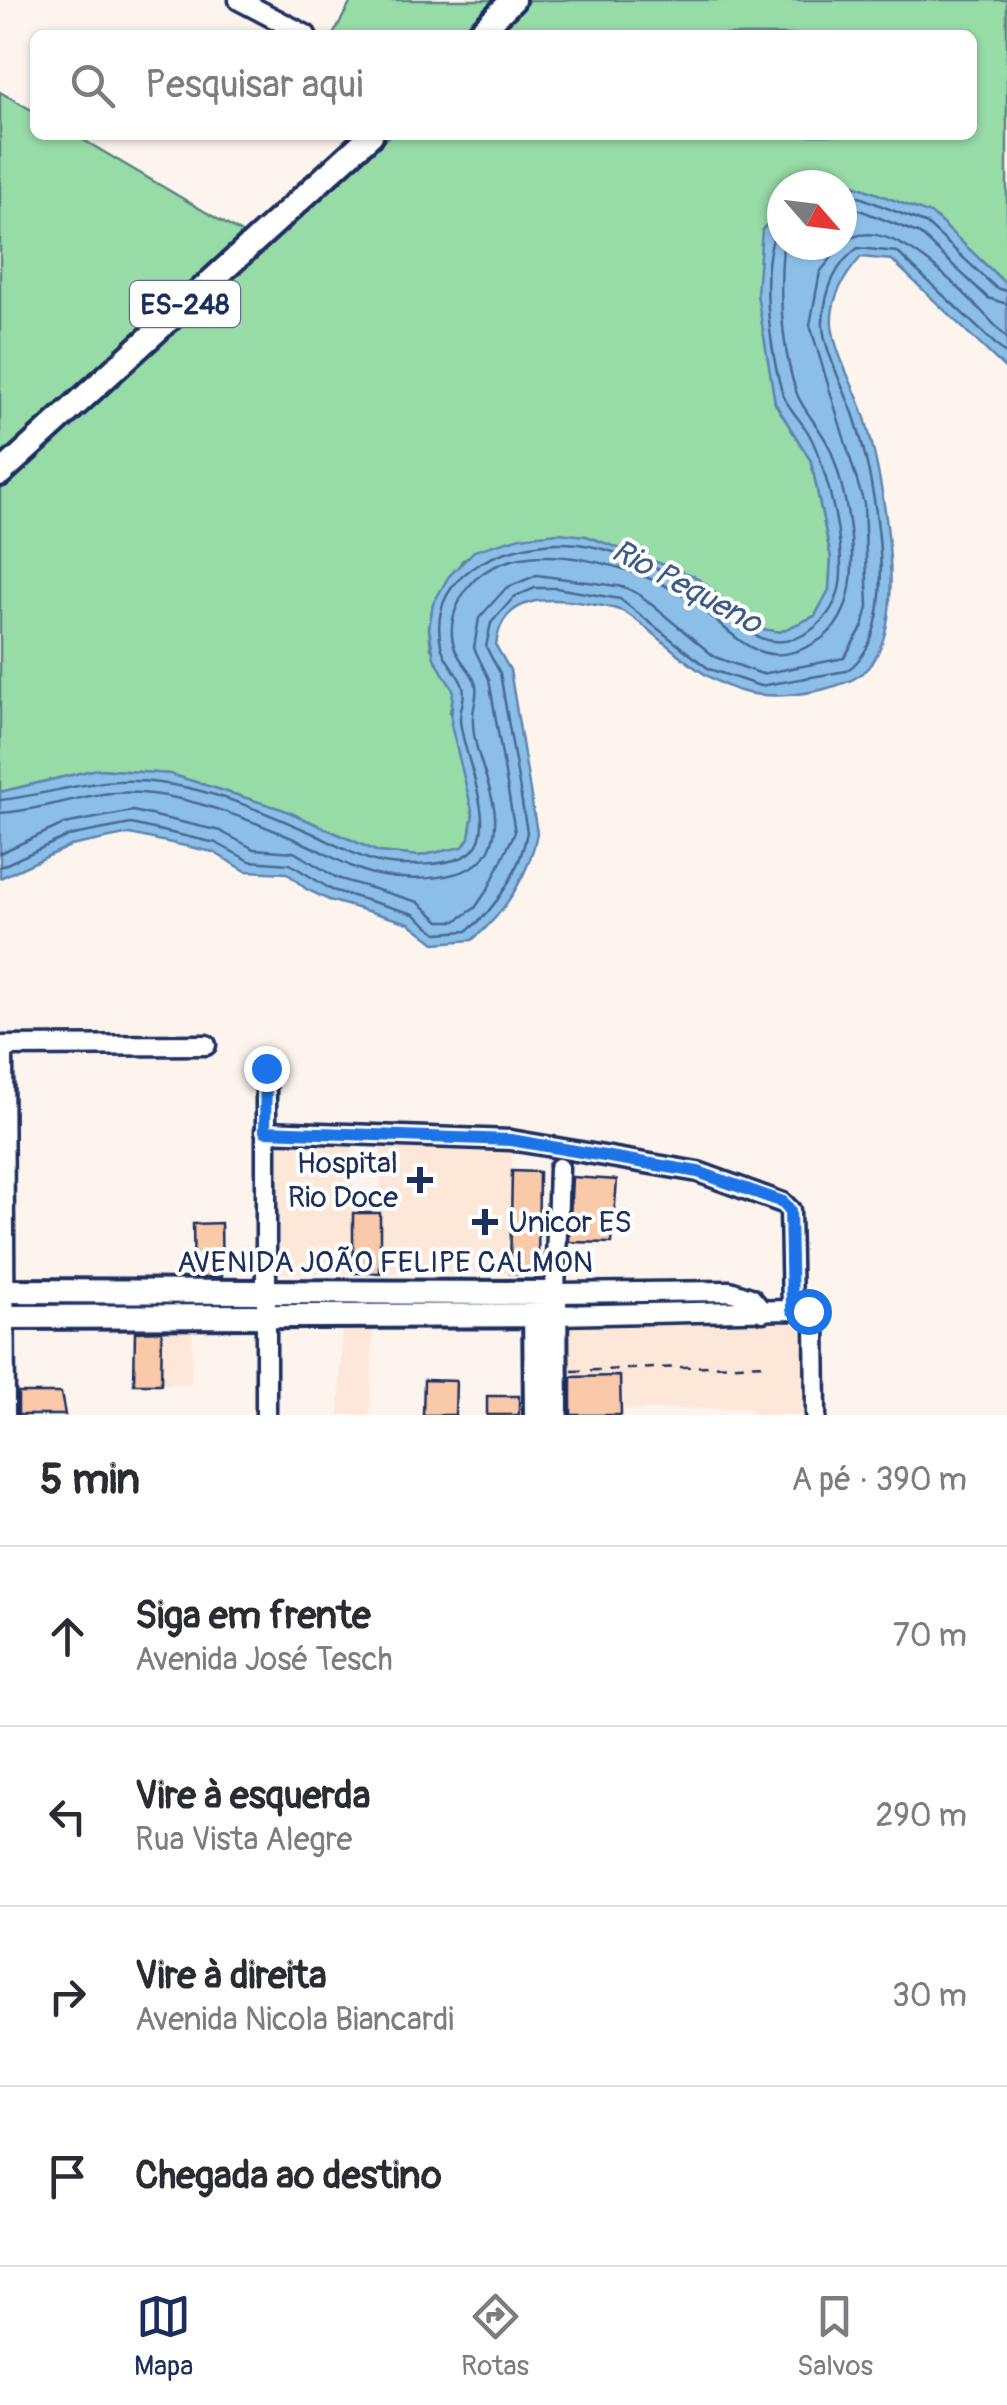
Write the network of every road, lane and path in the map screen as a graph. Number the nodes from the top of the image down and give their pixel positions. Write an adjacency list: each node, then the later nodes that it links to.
1 (240, 0): 3 (street)
2 (513, 0): 4 (main road)
3 (297, 30)
4 (483, 30)
5 (366, 140): 6 (main road, ES-248)
6 (0, 474)
7 (206, 1045): 8 (street)
8 (2, 1046): 12 (street)
9 (266, 1068): 10 (street)
10 (265, 1131): 13 (street); 15 (street)
11 (559, 1168): 14 (street)
12 (2, 1291): 13 (main road, AVENIDA JOÃO FELIPE CALMON); 17 (street)
13 (266, 1292): 14 (main road, AVENIDA JOÃO FELIPE CALMON); 16 (street)
14 (545, 1304): 15 (street, AVENIDA JOÃO FELIPE CALMON); 16 (main road, AVENIDA JOÃO FELIPE CALMON); 19 (main road); 22 (main road)
15 (792, 1310): 24 (street)
16 (266, 1316): 17 (main road, AVENIDA JOÃO FELIPE CALMON); 21 (street)
17 (2, 1317): 20 (street)
18 (767, 1364): 19 (path)
19 (556, 1372): 23 (main road)
20 (5, 1415)
21 (266, 1415)
22 (536, 1415)
23 (556, 1415)
24 (816, 1415)

